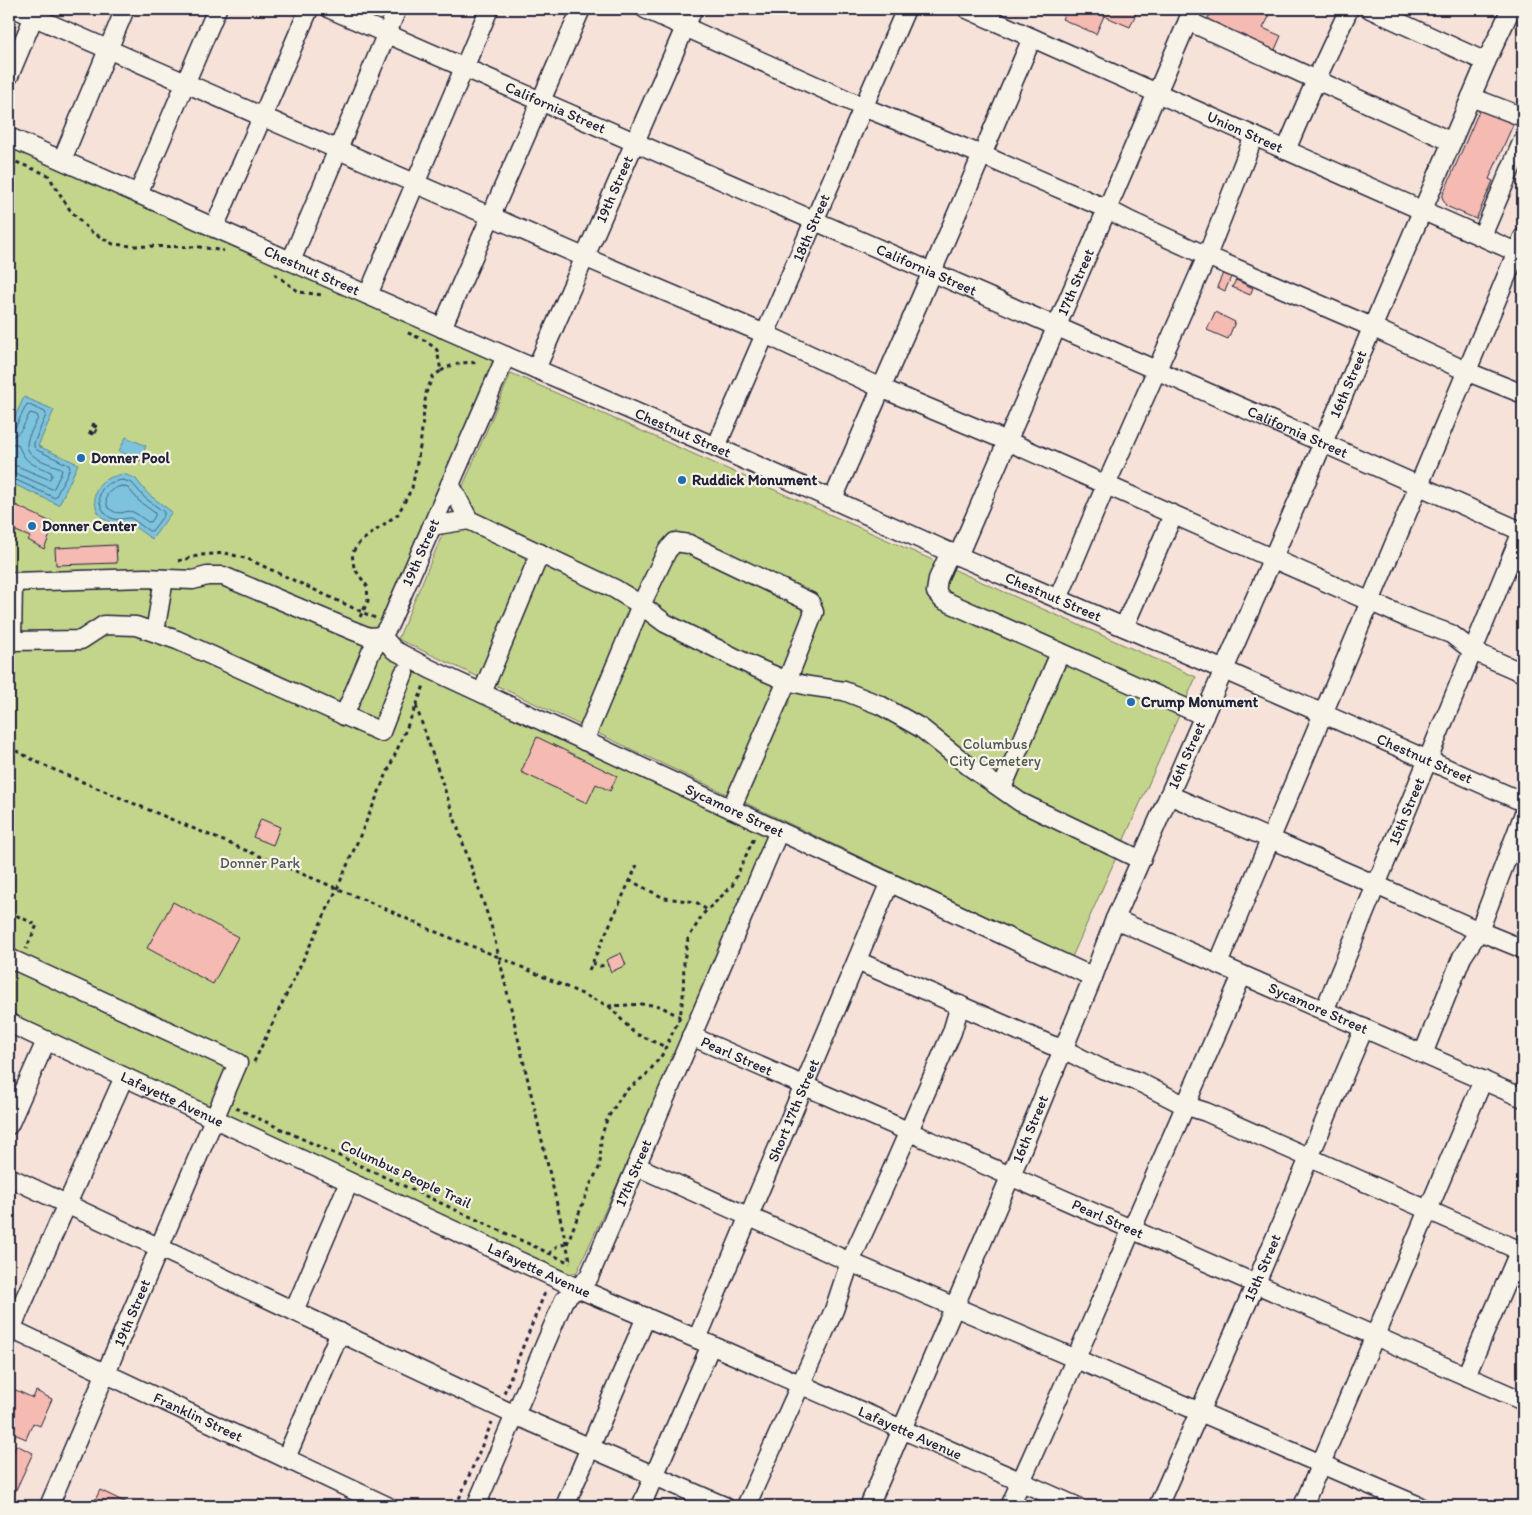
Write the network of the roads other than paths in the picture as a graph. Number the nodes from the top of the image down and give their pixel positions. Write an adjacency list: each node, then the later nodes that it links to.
1 (16, 9): 16 (street)
2 (125, 9): 21 (street)
3 (217, 9): 26 (street)
4 (309, 9): 31 (street)
5 (330, 9): 19 (street, California Street)
6 (397, 9): 19 (street)
7 (490, 9): 23 (street)
8 (581, 9): 29 (street)
9 (645, 9): 18 (street)
10 (693, 9): 18 (street, 19th Street)
11 (906, 9): 30 (street, 18th Street)
12 (966, 9): 20 (street, Union Street)
13 (1349, 9): 25 (street)
14 (1370, 9): 22 (street)
15 (1511, 9): 22 (street, 16th Street)
16 (35, 13): 21 (street); 24 (street)
17 (1190, 15): 25 (street); 27 (street, 17th Street)
18 (685, 26): 30 (street); 37 (street, 19th Street)
19 (387, 34): 23 (street, California Street); 38 (street)
20 (1032, 38): 27 (street, Union Street); 40 (street)
21 (108, 49): 26 (street); 41 (street)
22 (1486, 62): 28 (street, 16th Street)
23 (465, 68): 29 (street, California Street); 42 (street)
24 (9, 76)
25 (1316, 80): 36 (street); 39 (street)
26 (186, 83): 31 (street); 43 (street)
27 (1157, 93): 33 (street, Union Street); 44 (street, 17th Street)
28 (1471, 97): 32 (street); 36 (street, 16th Street)
29 (541, 102): 37 (street, California Street); 46 (street)
30 (863, 107): 40 (street); 47 (street, 18th Street)
31 (262, 116): 38 (street); 48 (street)
32 (1523, 117)
33 (1254, 136): 39 (street, Union Street); 51 (street)
34 (9, 137): 41 (street, Chestnut Street)
35 (1523, 140): 49 (street)
36 (1452, 142): 45 (street, 16th Street)
37 (634, 143): 47 (street, California Street); 52 (street, 19th Street)
38 (338, 150): 42 (street); 53 (street)
39 (1286, 150): 45 (street, Union Street)
40 (982, 155): 44 (street); 54 (street)
41 (62, 160): 43 (street, Chestnut Street)
42 (416, 184): 46 (street); 55 (street)
43 (138, 194): 48 (street, Chestnut Street)
44 (1107, 209): 51 (street); 56 (street, 17th Street)
45 (1422, 210): 49 (street, Union Street); 57 (street, 16th Street)
46 (491, 216): 52 (street); 58 (street)
47 (814, 221): 54 (street, California Street); 59 (street, 18th Street)
48 (214, 228): 53 (street, Chestnut Street)
49 (1482, 236): 50 (street, Union Street)
50 (1521, 248): 63 (street)
51 (1207, 256): 57 (street); 62 (street)
52 (584, 257): 59 (street); 61 (street, 19th Street)
53 (291, 261): 55 (street, Chestnut Street)
54 (932, 272): 56 (street, California Street); 64 (street)
55 (368, 295): 58 (street, Chestnut Street)
56 (1056, 326): 62 (street, California Street); 66 (street, 17th Street)
57 (1372, 327): 63 (street); 67 (street, 16th Street)
58 (442, 328): 60 (street, Chestnut Street)
59 (765, 334): 64 (street); 68 (street, 18th Street)
60 (502, 363): 61 (street, Chestnut Street); 69 (street, 19th Street)
61 (536, 369): 68 (street, Chestnut Street)
62 (1157, 370): 67 (street, California Street); 70 (street)
63 (1468, 372): 65 (street); 71 (street)
64 (881, 388): 66 (street); 72 (street)
65 (1523, 394)
66 (1007, 441): 70 (street); 78 (street, 17th Street)
67 (1323, 443): 71 (street, California Street); 79 (street, 16th Street)
68 (716, 447): 72 (street, Chestnut Street)
69 (450, 484): 74 (street); 75 (street, 19th Street)
70 (1106, 485): 73 (street); 81 (street)
71 (1419, 486): 76 (street, California Street); 82 (street)
72 (832, 499): 78 (street, Chestnut Street)
73 (1173, 515): 79 (street); 84 (street)
74 (469, 520): 75 (street); 77 (street)
75 (432, 526): 86 (street, 19th Street)
76 (1523, 531): 87 (street, 15th Street)
77 (540, 554): 83 (street); 93 (street)
78 (954, 554): 81 (street, Chestnut Street); 88 (street, 17th Street)
79 (1272, 559): 82 (street); 89 (street, 16th Street)
80 (164, 579): 85 (street); 85 (street); 86 (street)
81 (1058, 599): 84 (street, Chestnut Street)
82 (1371, 602): 87 (street); 94 (street)
83 (641, 605): 92 (street); 92 (street); 97 (street)
84 (1124, 627): 89 (street, Chestnut Street)
85 (155, 632): 95 (street)
86 (382, 636): 93 (street, Sycamore Street); 95 (street, 19th Street)
87 (1473, 651): 91 (street); 98 (street, 15th Street)
88 (1060, 653): 96 (street, 17th Street); 99 (street)
89 (1224, 670): 94 (street, Chestnut Street); 96 (street, 16th Street)
90 (404, 673): 95 (street)
91 (1523, 673)
92 (787, 681): 99 (street); 102 (street)
93 (482, 693): 97 (street, Sycamore Street)
94 (1324, 714): 98 (street, Chestnut Street); 105 (street)
95 (344, 716)
96 (1204, 716): 100 (street, 16th Street)
97 (584, 741): 102 (street, Sycamore Street)
98 (1428, 760): 101 (street, Chestnut Street); 108 (street, 15th Street)
99 (1002, 788): 106 (street)
100 (1169, 795): 105 (street); 106 (street, 16th Street)
101 (1523, 802)
102 (731, 809): 104 (street, Sycamore Street)
103 (1523, 816): 110 (street)
104 (778, 831): 107 (street, Sycamore Street); 121 (street, 17th Street)
105 (1270, 839): 108 (street); 114 (street)
106 (1141, 860): 109 (street, 16th Street)
107 (889, 884): 113 (street, Short 17th Street); 116 (street, Sycamore Street)
108 (1376, 884): 110 (street); 118 (street, 15th Street)
109 (1115, 919): 114 (street, Sycamore Street); 116 (street, 16th Street)
110 (1479, 931): 111 (street); 124 (street)
111 (1523, 949)
112 (14, 960): 130 (street, 19th Street)
113 (856, 961): 117 (street); 127 (street, Short 17th Street)
114 (1218, 964): 115 (street, Sycamore Street)
115 (1242, 974): 118 (street, Sycamore Street); 129 (street)
116 (1093, 977): 123 (street, 16th Street)
117 (960, 1005): 123 (street); 132 (street)
118 (1324, 1011): 120 (street, Sycamore Street)
119 (9, 1023): 122 (street, Lafayette Avenue)
120 (1364, 1028): 124 (street, Sycamore Street); 133 (street, 15th Street)
121 (691, 1036): 127 (street, Pearl Street); 134 (street, 17th Street)
122 (46, 1041): 125 (street, Lafayette Avenue); 131 (street)
123 (1063, 1049): 129 (street); 135 (street, 16th Street)
124 (1423, 1054): 126 (street, Sycamore Street)
125 (124, 1077): 130 (street, Lafayette Avenue); 138 (street)
126 (1483, 1080): 128 (street, Sycamore Street); 139 (street)
127 (804, 1085): 132 (street, Pearl Street); 140 (street, Short 17th Street)
128 (1523, 1098)
129 (1184, 1104): 133 (street); 141 (street)
130 (215, 1119): 137 (street, Lafayette Avenue); 142 (street, 19th Street)
131 (9, 1125)
132 (909, 1131): 135 (street, Pearl Street); 144 (street)
133 (1309, 1158): 139 (street); 145 (street, 15th Street)
134 (636, 1166): 140 (street); 146 (street, 17th Street)
135 (1011, 1175): 141 (street, Pearl Street); 147 (street, 16th Street)
136 (9, 1177): 138 (street)
137 (349, 1182): 146 (street, Lafayette Avenue); 148 (street)
138 (66, 1204): 142 (street); 150 (street)
139 (1428, 1210): 143 (street); 152 (street)
140 (749, 1217): 144 (street); 153 (street, Short 17th Street)
141 (1131, 1229): 145 (street, Pearl Street); 154 (street)
142 (160, 1248): 148 (street); 155 (street, 19th Street)
143 (1520, 1256): 156 (street)
144 (850, 1262): 147 (street); 157 (street)
145 (1256, 1283): 152 (street, Pearl Street); 159 (street, 15th Street)
146 (577, 1288): 149 (street, Lafayette Avenue); 160 (street, 17th Street)
147 (955, 1306): 154 (street); 161 (street, 16th Street)
148 (294, 1311): 151 (street)
149 (646, 1317): 153 (street, Lafayette Avenue); 162 (street)
150 (10, 1328): 155 (street, Franklin Street)
151 (340, 1332): 160 (street); 163 (street)
152 (1375, 1335): 156 (street, Pearl Street); 164 (street)
153 (704, 1342): 157 (street, Lafayette Avenue); 165 (street, Short 17th Street)
154 (1076, 1358): 159 (street); 166 (street)
155 (106, 1374): 163 (street, Franklin Street); 167 (street, 19th Street)
156 (1466, 1376): 158 (street, Pearl Street)
157 (800, 1384): 161 (street, Lafayette Avenue); 173 (street)
158 (1523, 1401)
159 (1200, 1412): 164 (street); 177 (street, 15th Street)
160 (515, 1415): 162 (street); 169 (street, 17th Street)
161 (902, 1430): 166 (street, Lafayette Avenue); 174 (street, 16th Street)
162 (590, 1448): 165 (street); 170 (street)
163 (286, 1458): 168 (street, Franklin Street)
164 (1320, 1465): 178 (street); 179 (street)
165 (654, 1476): 171 (street, Short 17th Street); 172 (street)
166 (1021, 1482): 175 (street); 176 (street, Lafayette Avenue)
167 (49, 1506)
168 (387, 1506)
169 (476, 1506)
170 (565, 1506)
171 (640, 1506)
172 (724, 1506)
173 (746, 1506)
174 (869, 1506)
175 (1010, 1506)
176 (1076, 1506)
177 (1158, 1506)
178 (1303, 1506)
179 (1419, 1506)

